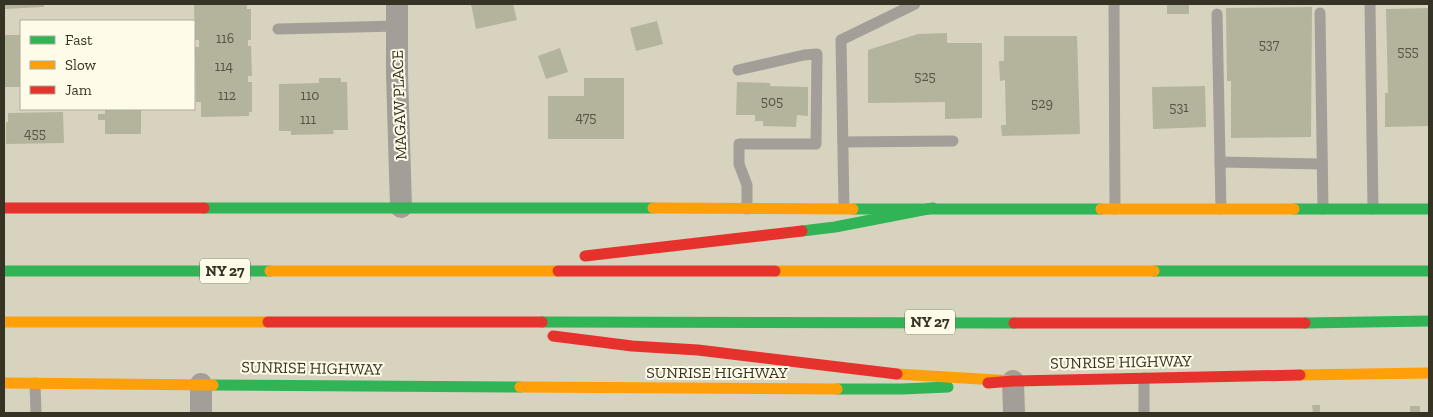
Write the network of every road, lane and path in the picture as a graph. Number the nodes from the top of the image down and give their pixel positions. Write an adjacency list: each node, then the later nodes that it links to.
1 (397, 4): 7 (street, MAGAW PLACE)
2 (915, 4): 11 (lane)
3 (1114, 4): 19 (lane)
4 (1370, 4): 23 (lane)
5 (1320, 13): 13 (lane)
6 (1217, 14): 12 (lane)
7 (397, 26): 8 (lane); 14 (street, MAGAW PLACE)
8 (278, 29)
9 (738, 70): 18 (lane)
10 (953, 140): 11 (lane)
11 (843, 142): 16 (lane)
12 (1220, 162): 13 (lane); 20 (lane)
13 (1322, 164): 22 (lane)
14 (401, 207): 15 (main road); 18 (main road)
15 (4, 208)
16 (844, 208): 17 (main road); 18 (main road)
17 (932, 208): 19 (main road); 24 (main road)
18 (747, 209)
19 (1116, 209): 20 (main road)
20 (1221, 209): 22 (main road)
21 (1429, 209): 23 (main road)
22 (1323, 210): 23 (main road)
23 (1373, 210)
24 (572, 258)
25 (552, 260): 27 (main road)
26 (4, 271): 27 (main road, NY 27)
27 (447, 271): 28 (main road, NY 27)
28 (1429, 271)
29 (1429, 321): 31 (main road, NY 27)
30 (4, 322): 31 (main road, NY 27)
31 (430, 322): 32 (main road)
32 (526, 333)
33 (545, 336): 36 (main road)
34 (1429, 373): 35 (main road, SUNRISE HIGHWAY)
35 (1144, 378): 36 (main road, SUNRISE HIGHWAY); 43 (lane)
36 (1013, 381): 39 (main road, SUNRISE HIGHWAY); 42 (street)
37 (4, 383): 38 (main road, SUNRISE HIGHWAY)
38 (35, 383): 39 (main road, SUNRISE HIGHWAY); 40 (lane)
39 (201, 384): 41 (street)
40 (36, 413)
41 (201, 413)
42 (1014, 413)
43 (1144, 413)

